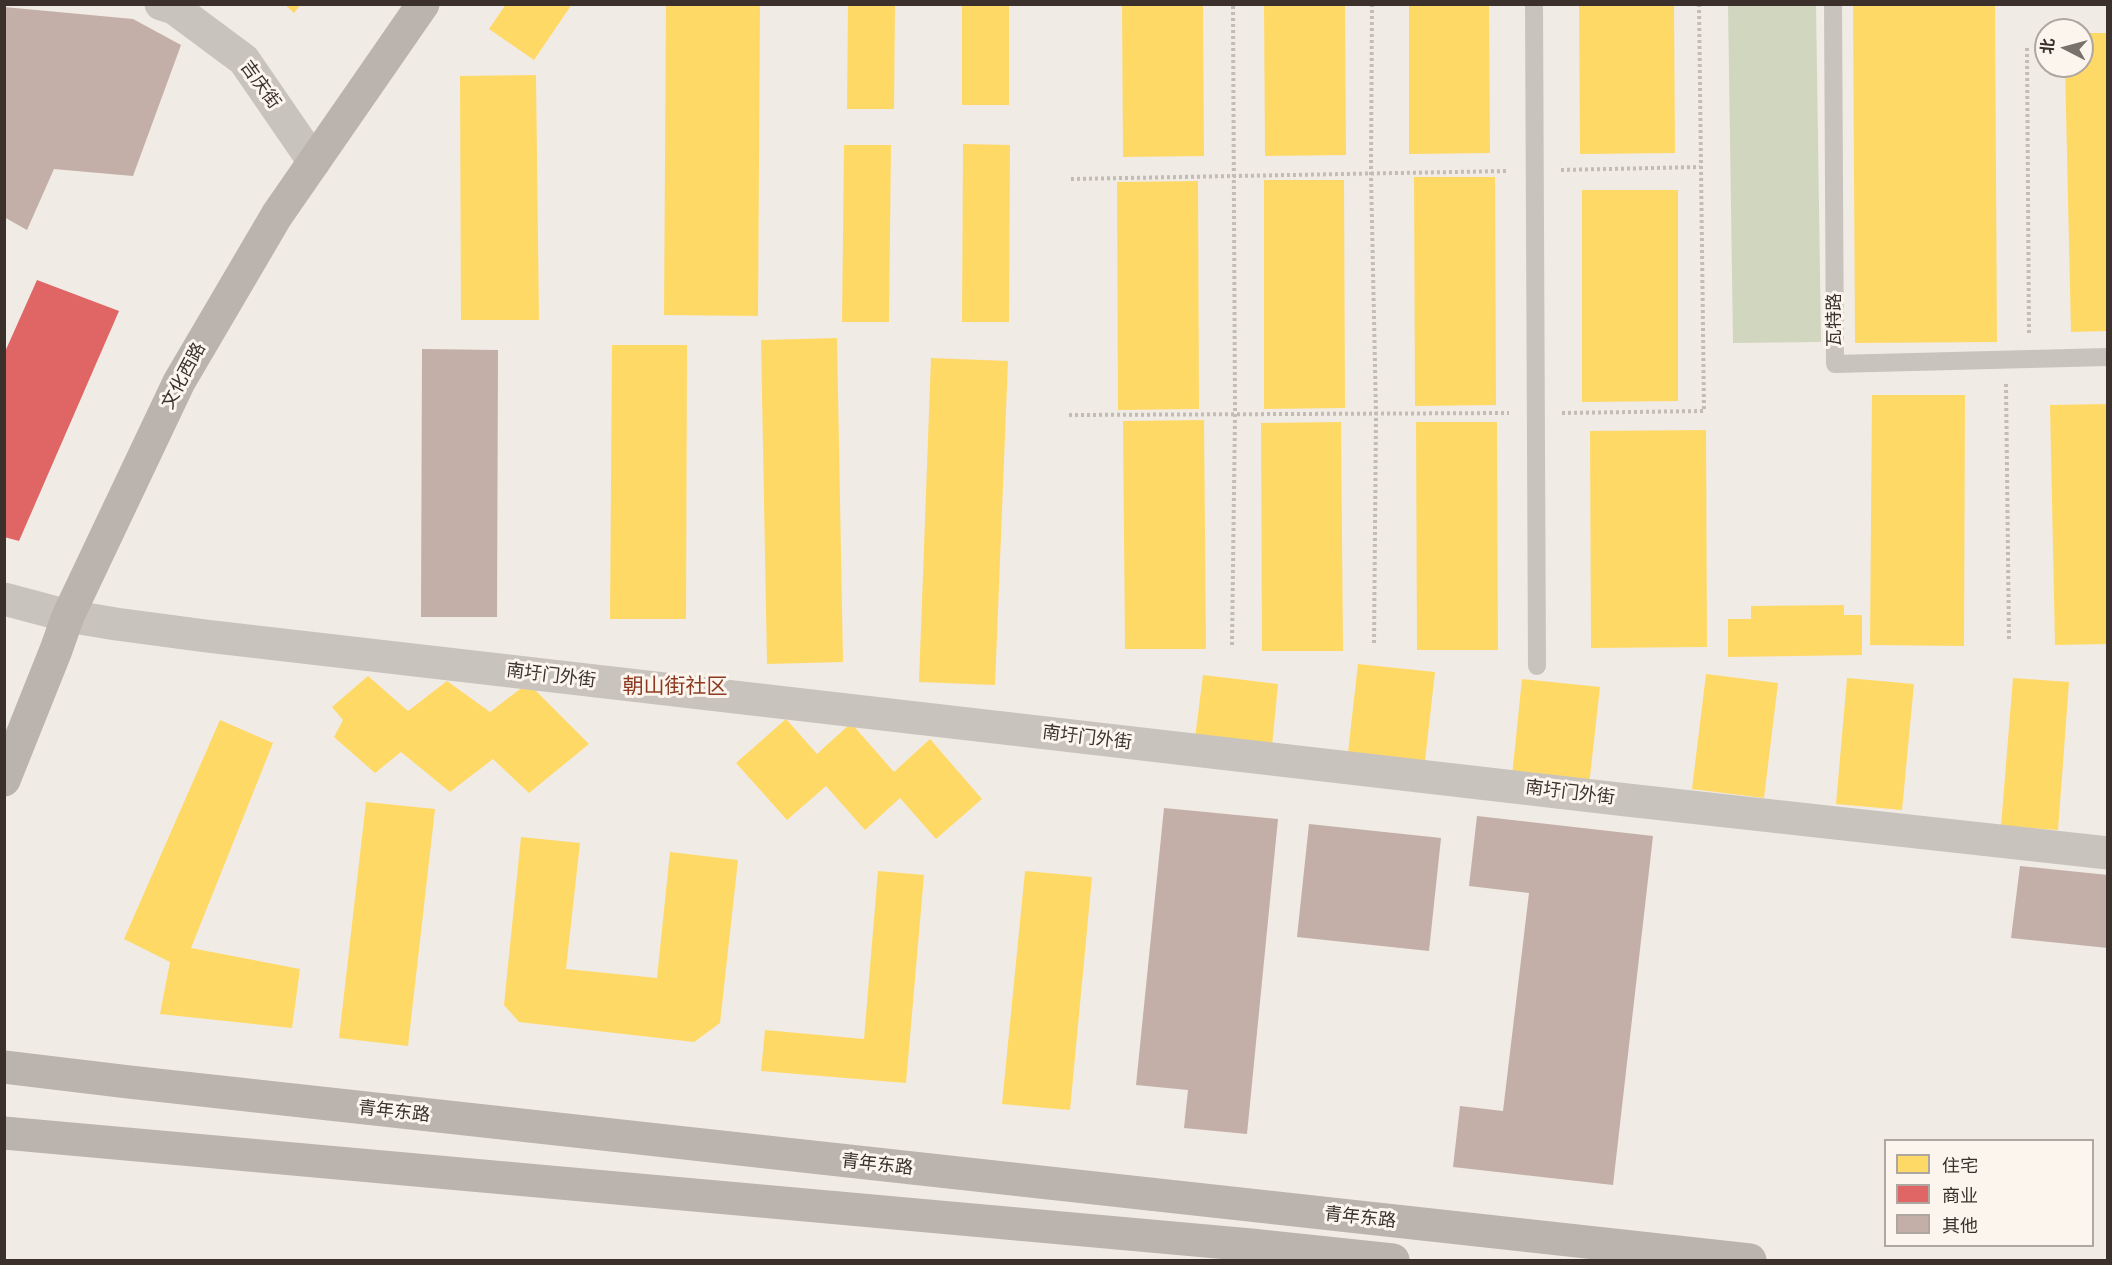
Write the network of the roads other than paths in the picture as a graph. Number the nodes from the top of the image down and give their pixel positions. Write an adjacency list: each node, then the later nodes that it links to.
1 (161, 4): 5 (street, 吉庆街)
2 (423, 4): 5 (main road, 文化西路)
3 (1534, 4): 9 (lane)
4 (1833, 4): 6 (lane, 瓦特路)
5 (314, 162): 8 (main road, 文化西路)
6 (2108, 357)
7 (4, 599): 8 (street, 南圩门外街)
8 (68, 616): 10 (main road, 文化西路); 11 (street, 南圩门外街)
9 (1537, 666)
10 (4, 780)
11 (2108, 853)
12 (9, 1067): 15 (main road, 青年东路)
13 (5, 1134): 14 (main road)
14 (1393, 1260)
15 (1750, 1260)

